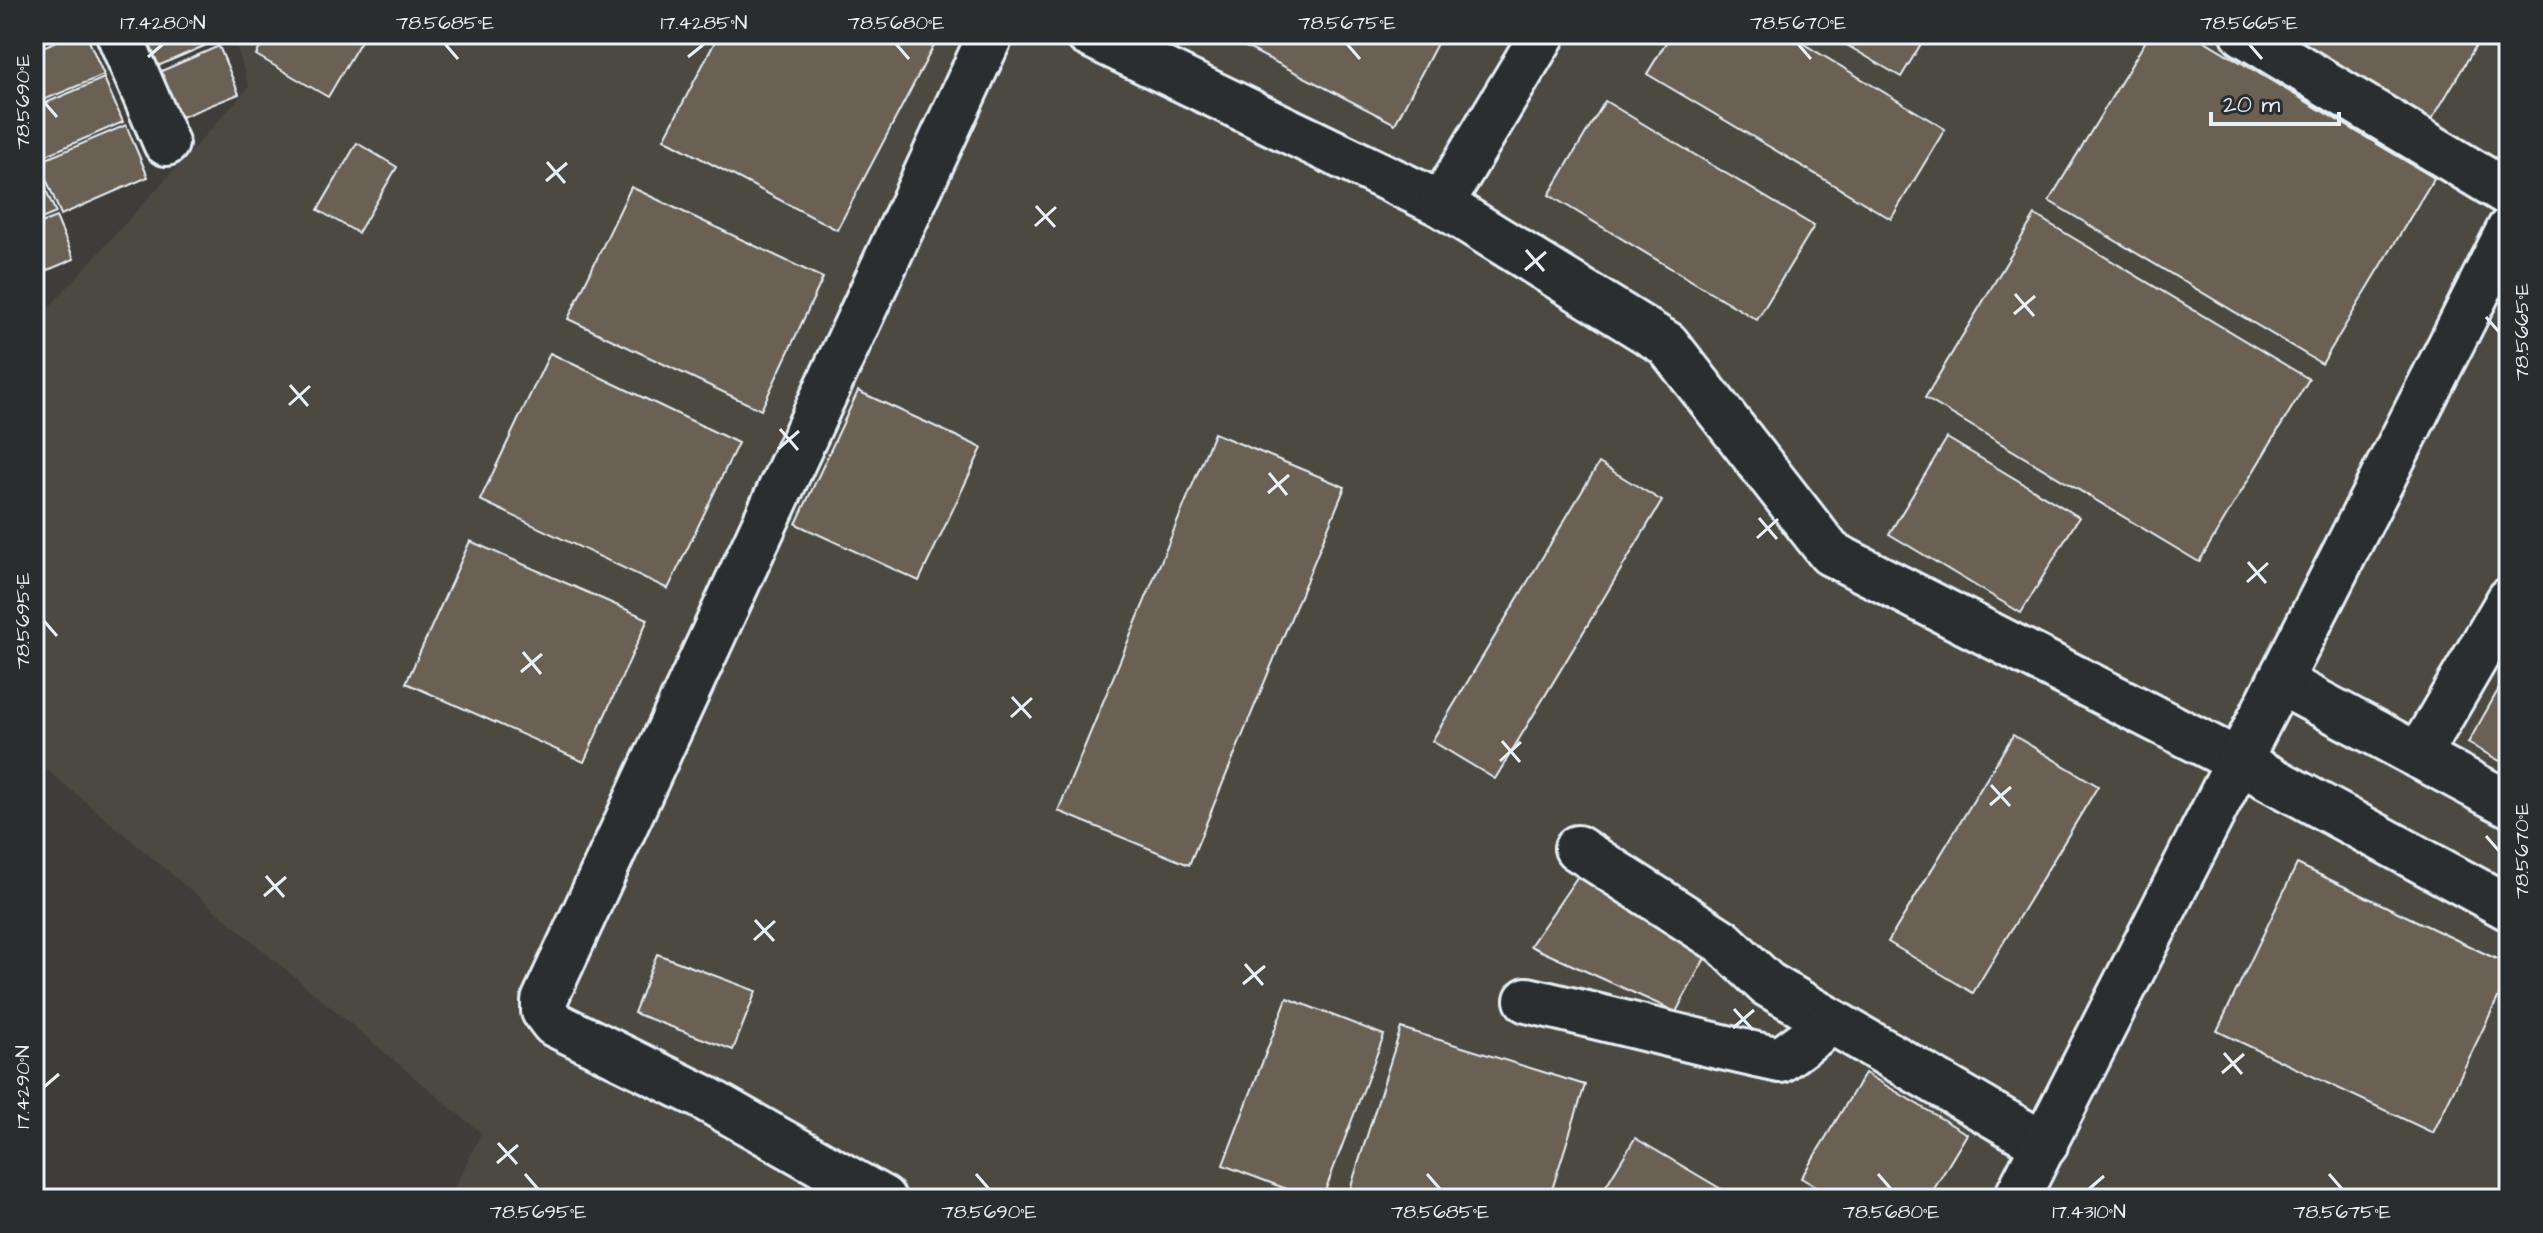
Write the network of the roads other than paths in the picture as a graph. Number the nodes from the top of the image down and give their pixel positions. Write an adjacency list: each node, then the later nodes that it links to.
1 (119, 34): 6 (street)
2 (991, 34): 20 (street)
3 (1088, 34): 8 (street)
4 (1543, 34): 8 (street)
5 (2244, 34): 7 (street)
6 (166, 143)
7 (2509, 194)
8 (1441, 204): 13 (street)
9 (2509, 230): 11 (street)
10 (2509, 600): 12 (street)
11 (2280, 682): 12 (street); 13 (street)
12 (2418, 756): 14 (street)
13 (2240, 762): 16 (street); 19 (street)
14 (2509, 804)
15 (1577, 848): 18 (street)
16 (2509, 908)
17 (1527, 1000): 18 (street)
18 (1832, 1022): 19 (street)
19 (2045, 1145): 21 (street)
20 (883, 1199)
21 (2016, 1199)

